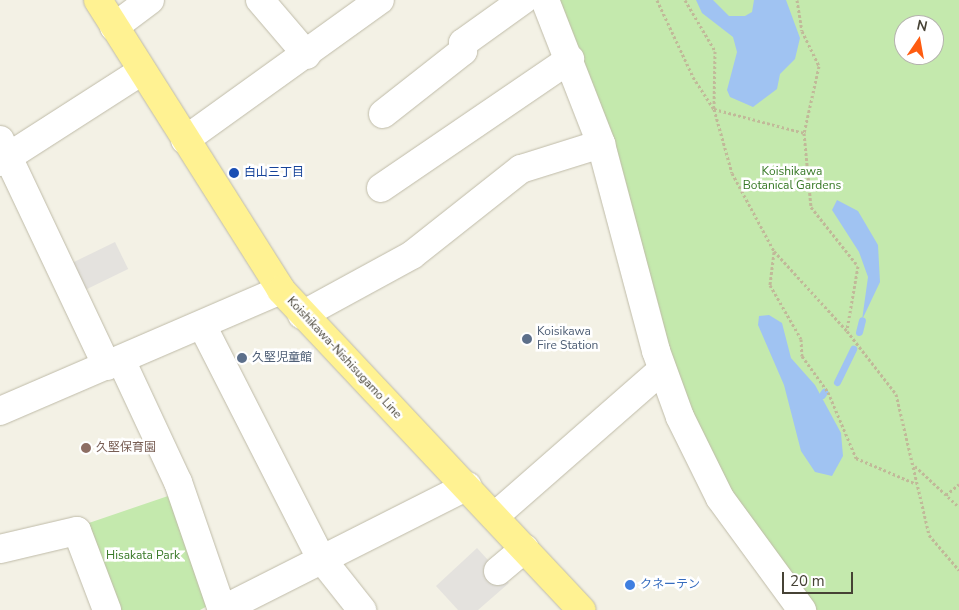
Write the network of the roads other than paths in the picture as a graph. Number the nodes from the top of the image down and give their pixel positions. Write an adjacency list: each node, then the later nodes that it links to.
1 (98, 0): 7 (main road, Koishikawa-Nishisugamo Line)
2 (150, 0): 7 (street)
3 (380, 0): 8 (street)
4 (523, 0): 11 (street)
5 (545, 0): 9 (street)
6 (269, 3): 8 (street)
7 (114, 27): 10 (main road, Koishikawa-Nishisugamo Line)
8 (307, 55): 12 (street)
9 (570, 59): 13 (street); 15 (street)
10 (142, 71): 12 (main road, Koishikawa-Nishisugamo Line); 14 (street)
11 (382, 114)
12 (185, 140): 16 (main road, Koishikawa-Nishisugamo Line)
13 (601, 144): 17 (street); 20 (street)
14 (3, 153): 19 (street)
15 (381, 188)
16 (281, 290): 17 (main road, Koishikawa-Nishisugamo Line); 18 (street)
17 (302, 315): 22 (main road, Koishikawa-Nishisugamo Line)
18 (203, 327): 19 (street); 26 (street)
19 (114, 363): 21 (street); 29 (street)
20 (662, 370): 23 (street); 32 (street)
21 (0, 411)
22 (467, 486): 23 (main road, Koishikawa-Nishisugamo Line); 26 (street)
23 (495, 516): 24 (main road, Koishikawa-Nishisugamo Line)
24 (524, 548): 27 (street); 31 (main road, Koishikawa-Nishisugamo Line)
25 (0, 549): 28 (street)
26 (320, 557): 29 (street); 30 (street)
27 (498, 571)
28 (107, 610)
29 (222, 610)
30 (362, 610)
31 (581, 610)
32 (802, 610)

